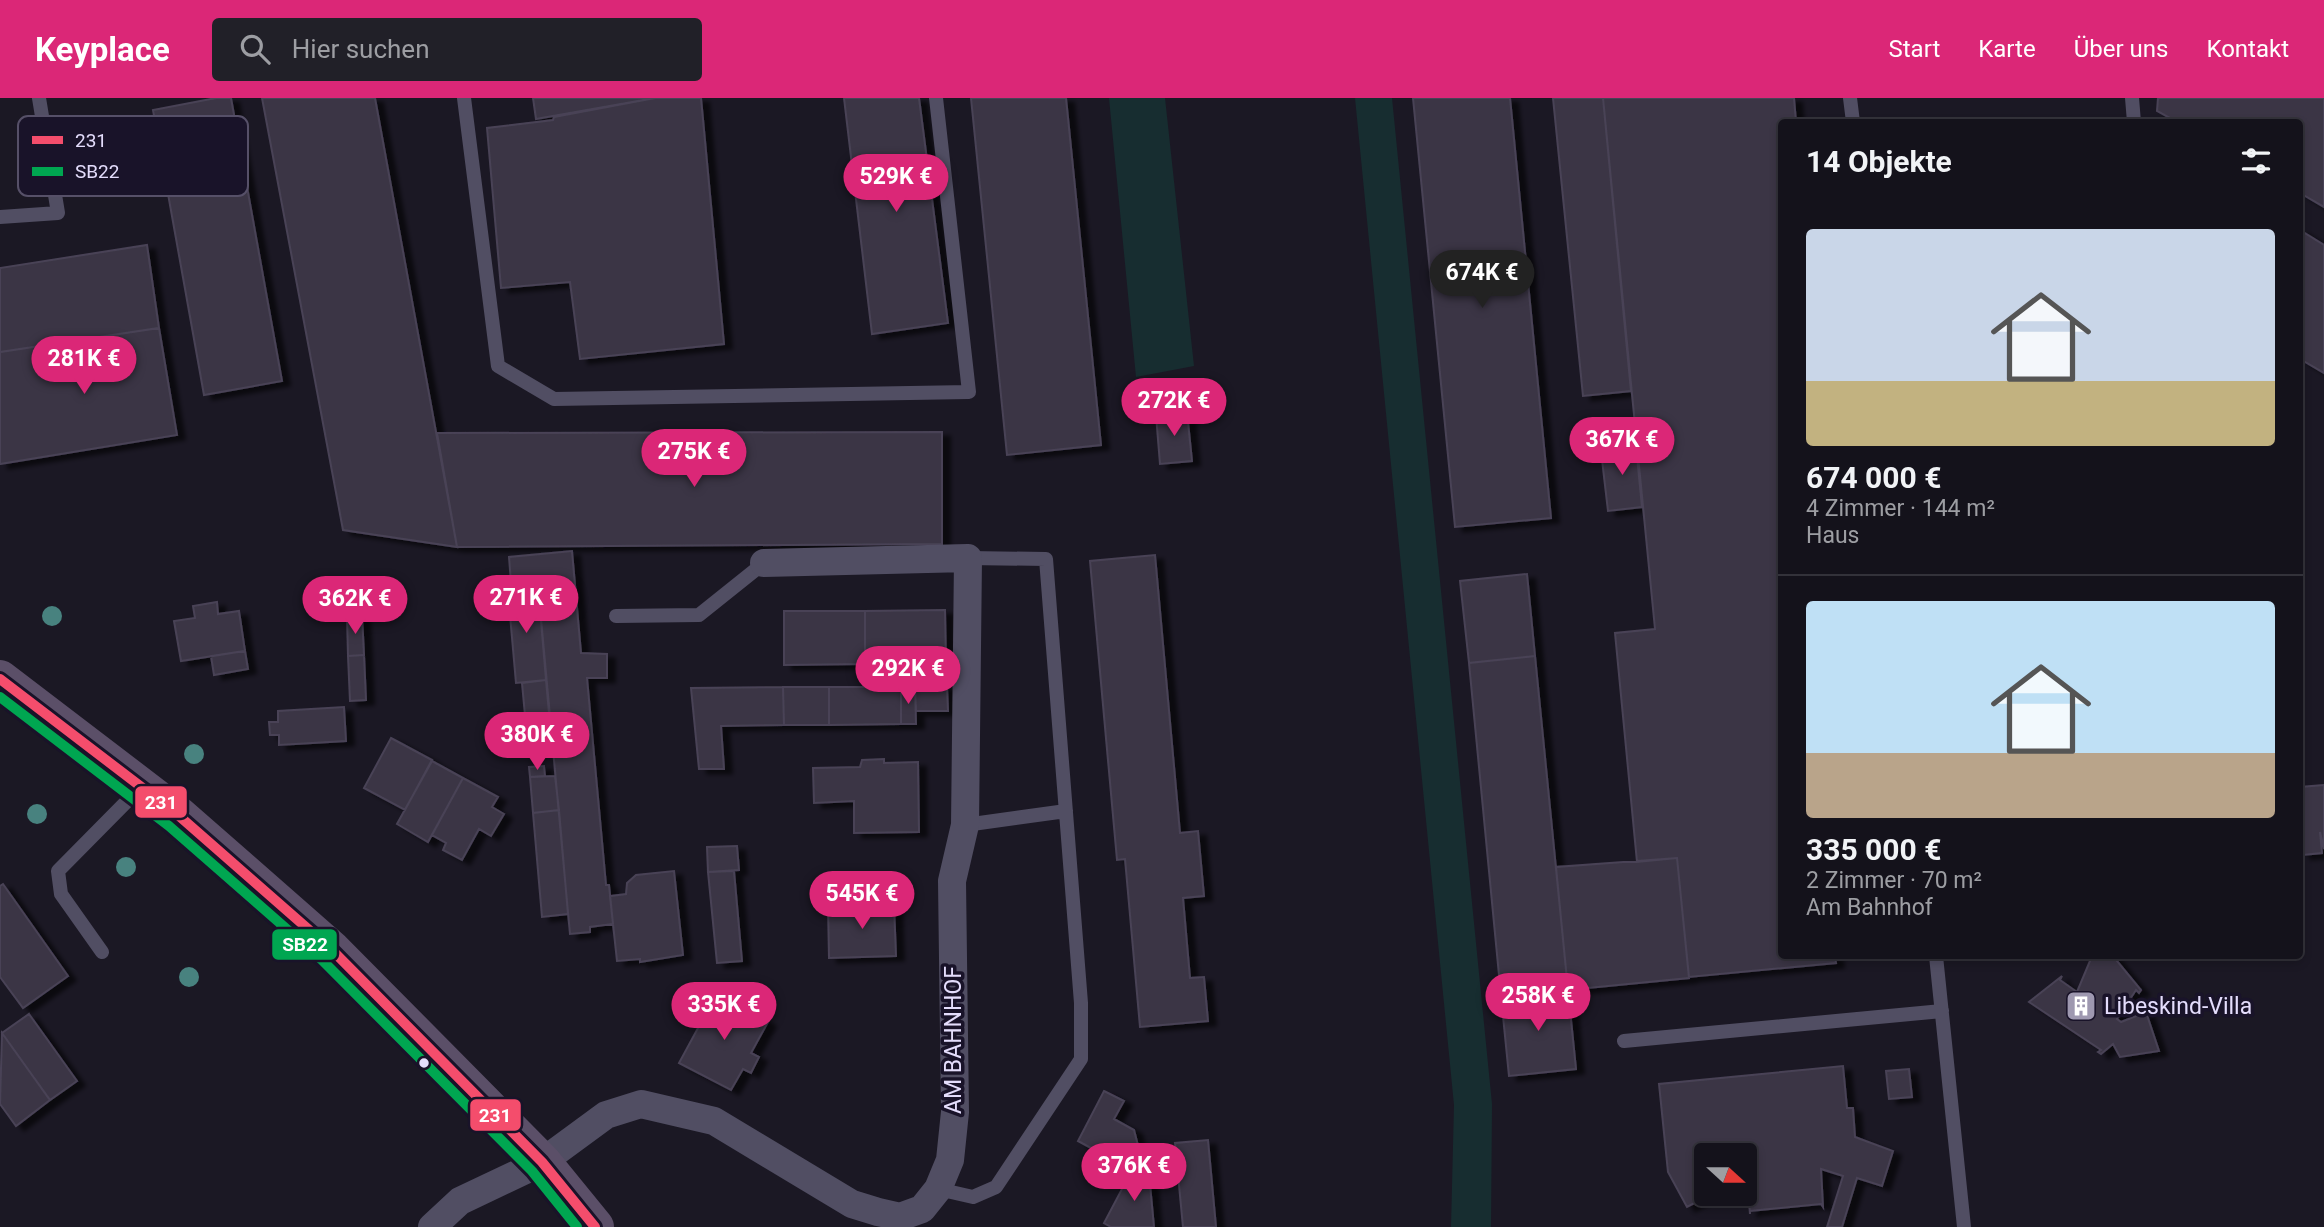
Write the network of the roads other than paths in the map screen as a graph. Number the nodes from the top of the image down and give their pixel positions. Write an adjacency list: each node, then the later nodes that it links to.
1 (39, 98): 6 (lane)
2 (464, 98): 3 (lane)
3 (936, 98)
4 (1850, 98): 7 (lane)
5 (2132, 98): 8 (lane)
6 (42, 116)
7 (1853, 119)
8 (2134, 119)
9 (55, 196): 10 (lane)
10 (0, 217)
11 (968, 558): 12 (street); 16 (lane); 17 (street, AM BAHNHOF)
12 (764, 562): 13 (lane)
13 (617, 616)
14 (0, 679): 15 (main road)
15 (141, 787): 18 (lane); 22 (main road)
16 (1066, 811): 17 (lane); 23 (lane)
17 (965, 825): 23 (street, AM BAHNHOF)
18 (102, 952)
19 (1936, 959): 20 (lane)
20 (1942, 1011): 21 (lane); 26 (lane)
21 (1624, 1041)
22 (542, 1162): 23 (street, AM BAHNHOF); 24 (street, AM BAHNHOF); 25 (main road)
23 (938, 1189)
24 (432, 1227)
25 (595, 1227)
26 (1964, 1227)

